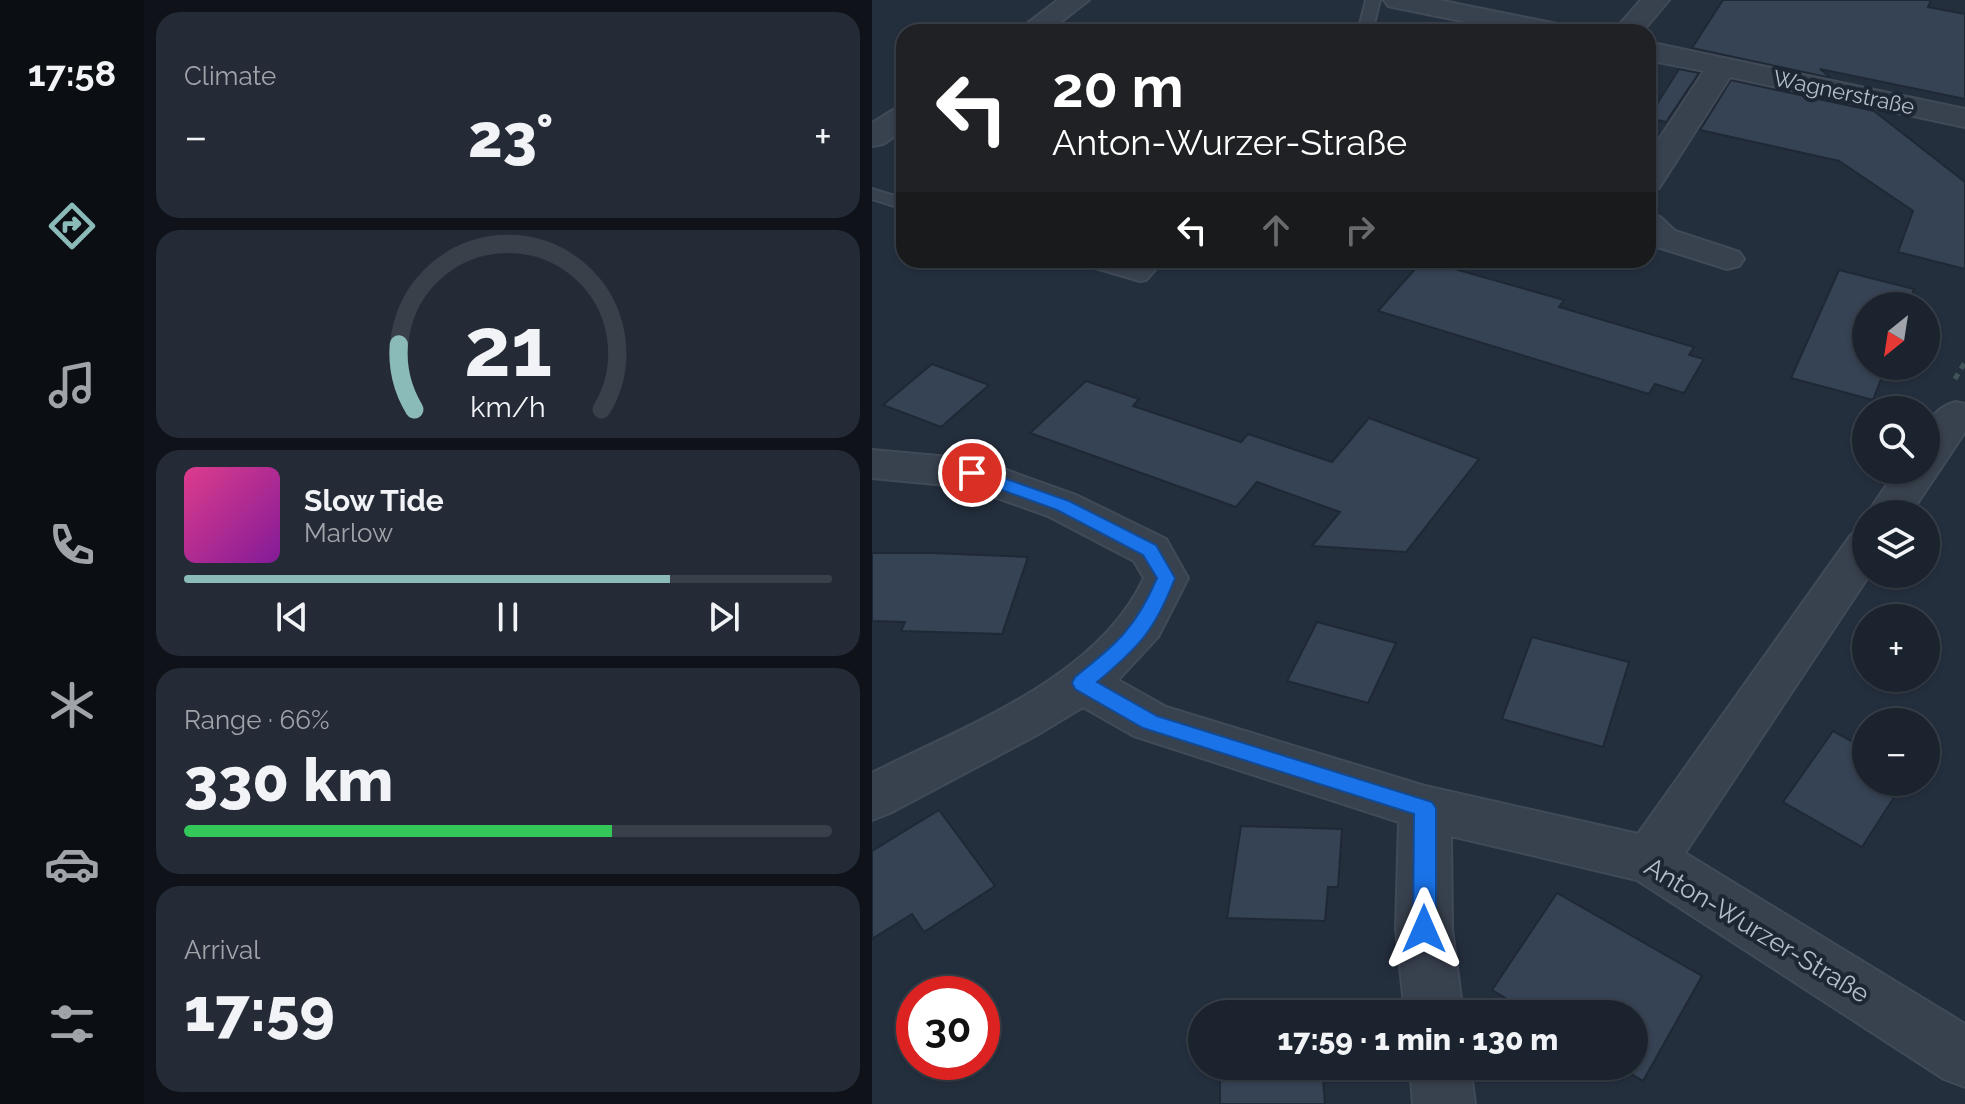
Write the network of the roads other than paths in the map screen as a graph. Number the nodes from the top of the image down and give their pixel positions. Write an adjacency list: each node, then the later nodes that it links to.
1 (1076, 0): 5 (street)
2 (1373, 0): 6 (lane)
3 (1397, 0): 7 (street)
4 (1656, 0): 8 (street)
5 (1042, 24)
6 (1369, 24)
7 (1517, 24)
8 (1634, 24)
9 (1656, 53): 10 (street, Wagnerstraße)
10 (1722, 66): 11 (street, Wagnerstraße); 14 (street)
11 (1965, 118)
12 (896, 121): 13 (street)
13 (872, 137)
14 (1656, 169)
15 (872, 194): 16 (lane)
16 (896, 202)
17 (1656, 231): 18 (street)
18 (1727, 259)
19 (1114, 268): 20 (lane)
20 (1148, 268)
21 (1965, 417): 22 (street)
22 (1940, 438)
23 (872, 464): 25 (street)
24 (1852, 566): 28 (street)
25 (1082, 683): 26 (street); 27 (street, Anton-Wurzer-Straße)
26 (872, 798)
27 (1425, 808): 28 (street, Anton-Wurzer-Straße); 29 (street)
28 (1650, 860): 30 (street, Anton-Wurzer-Straße)
29 (1432, 1000)
30 (1965, 1058)
31 (1441, 1080): 32 (street)
32 (1444, 1104)

